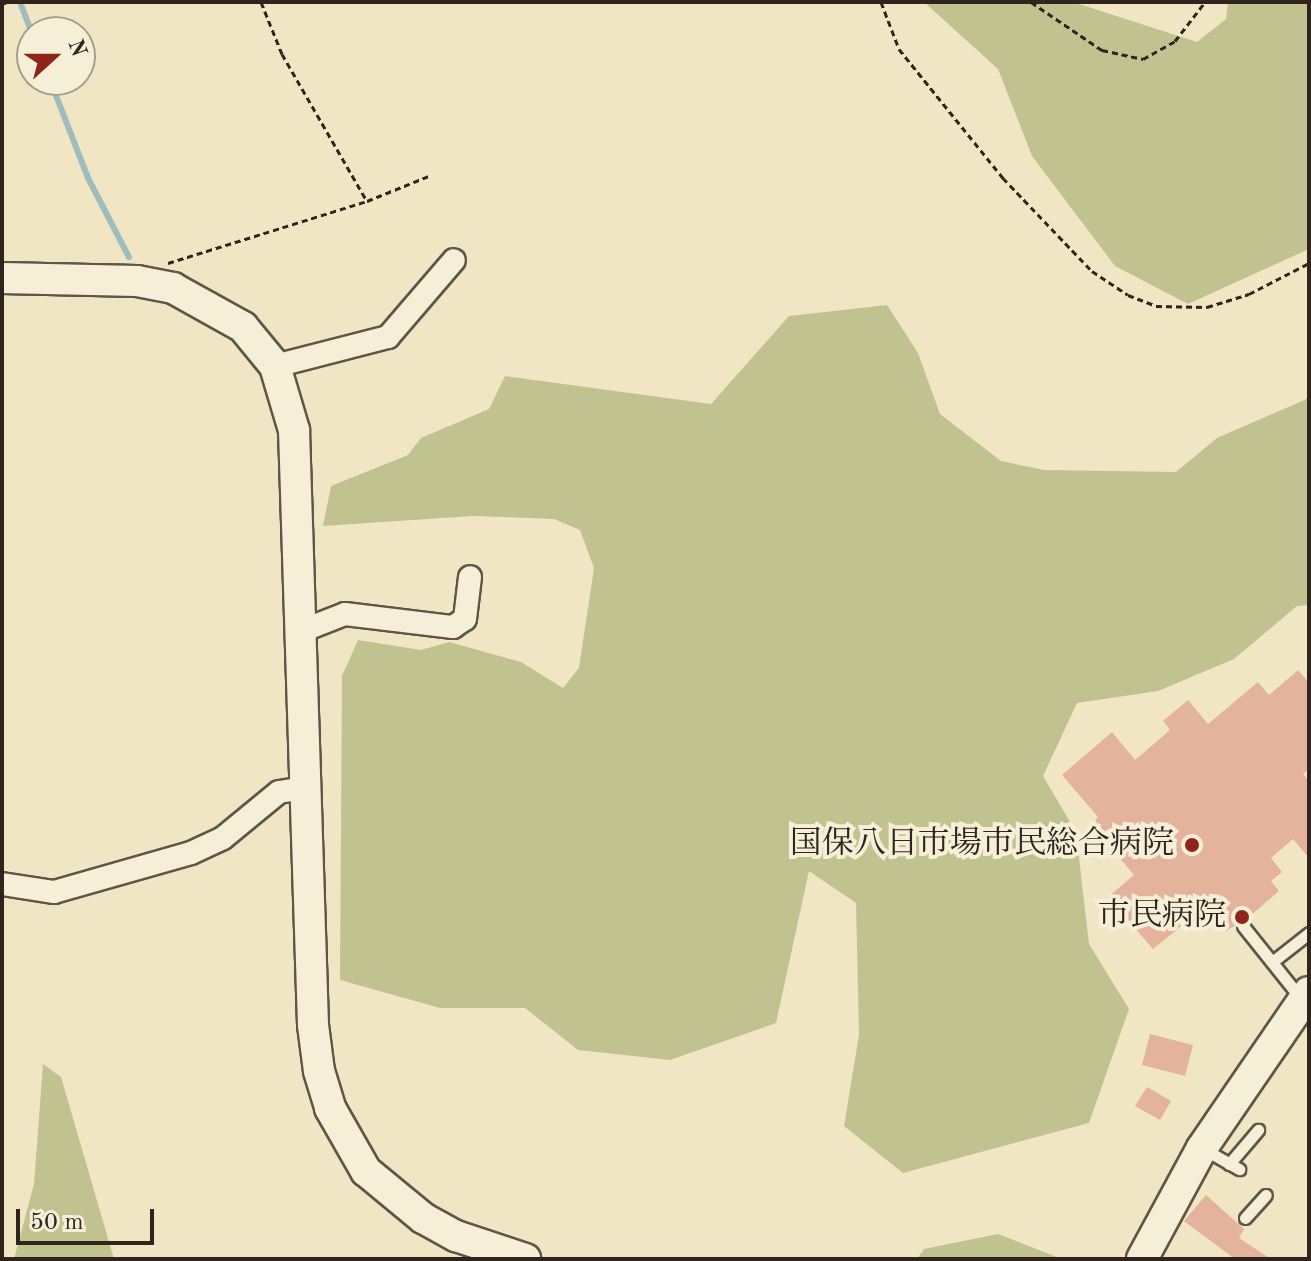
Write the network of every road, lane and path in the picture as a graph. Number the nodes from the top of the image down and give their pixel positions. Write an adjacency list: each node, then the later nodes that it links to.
1 (261, 2): 6 (path)
2 (881, 2): 8 (path)
3 (1031, 2): 4 (path)
4 (1205, 2)
5 (431, 175): 6 (path)
6 (367, 201): 10 (path)
7 (454, 260): 11 (street)
8 (1309, 263)
9 (2, 278): 10 (street)
10 (137, 281): 11 (street)
11 (275, 366): 13 (street)
12 (470, 577): 13 (street)
13 (299, 632): 14 (street)
14 (304, 788): 15 (street); 24 (street)
15 (2, 884)
16 (1243, 926): 18 (lane)
17 (1309, 933): 18 (lane)
18 (1272, 962): 19 (lane)
19 (1306, 996): 21 (street)
20 (1258, 1130): 21 (lane)
21 (1202, 1148): 25 (street)
22 (1266, 1195): 23 (lane)
23 (1245, 1218)
24 (525, 1259)
25 (1142, 1259)

